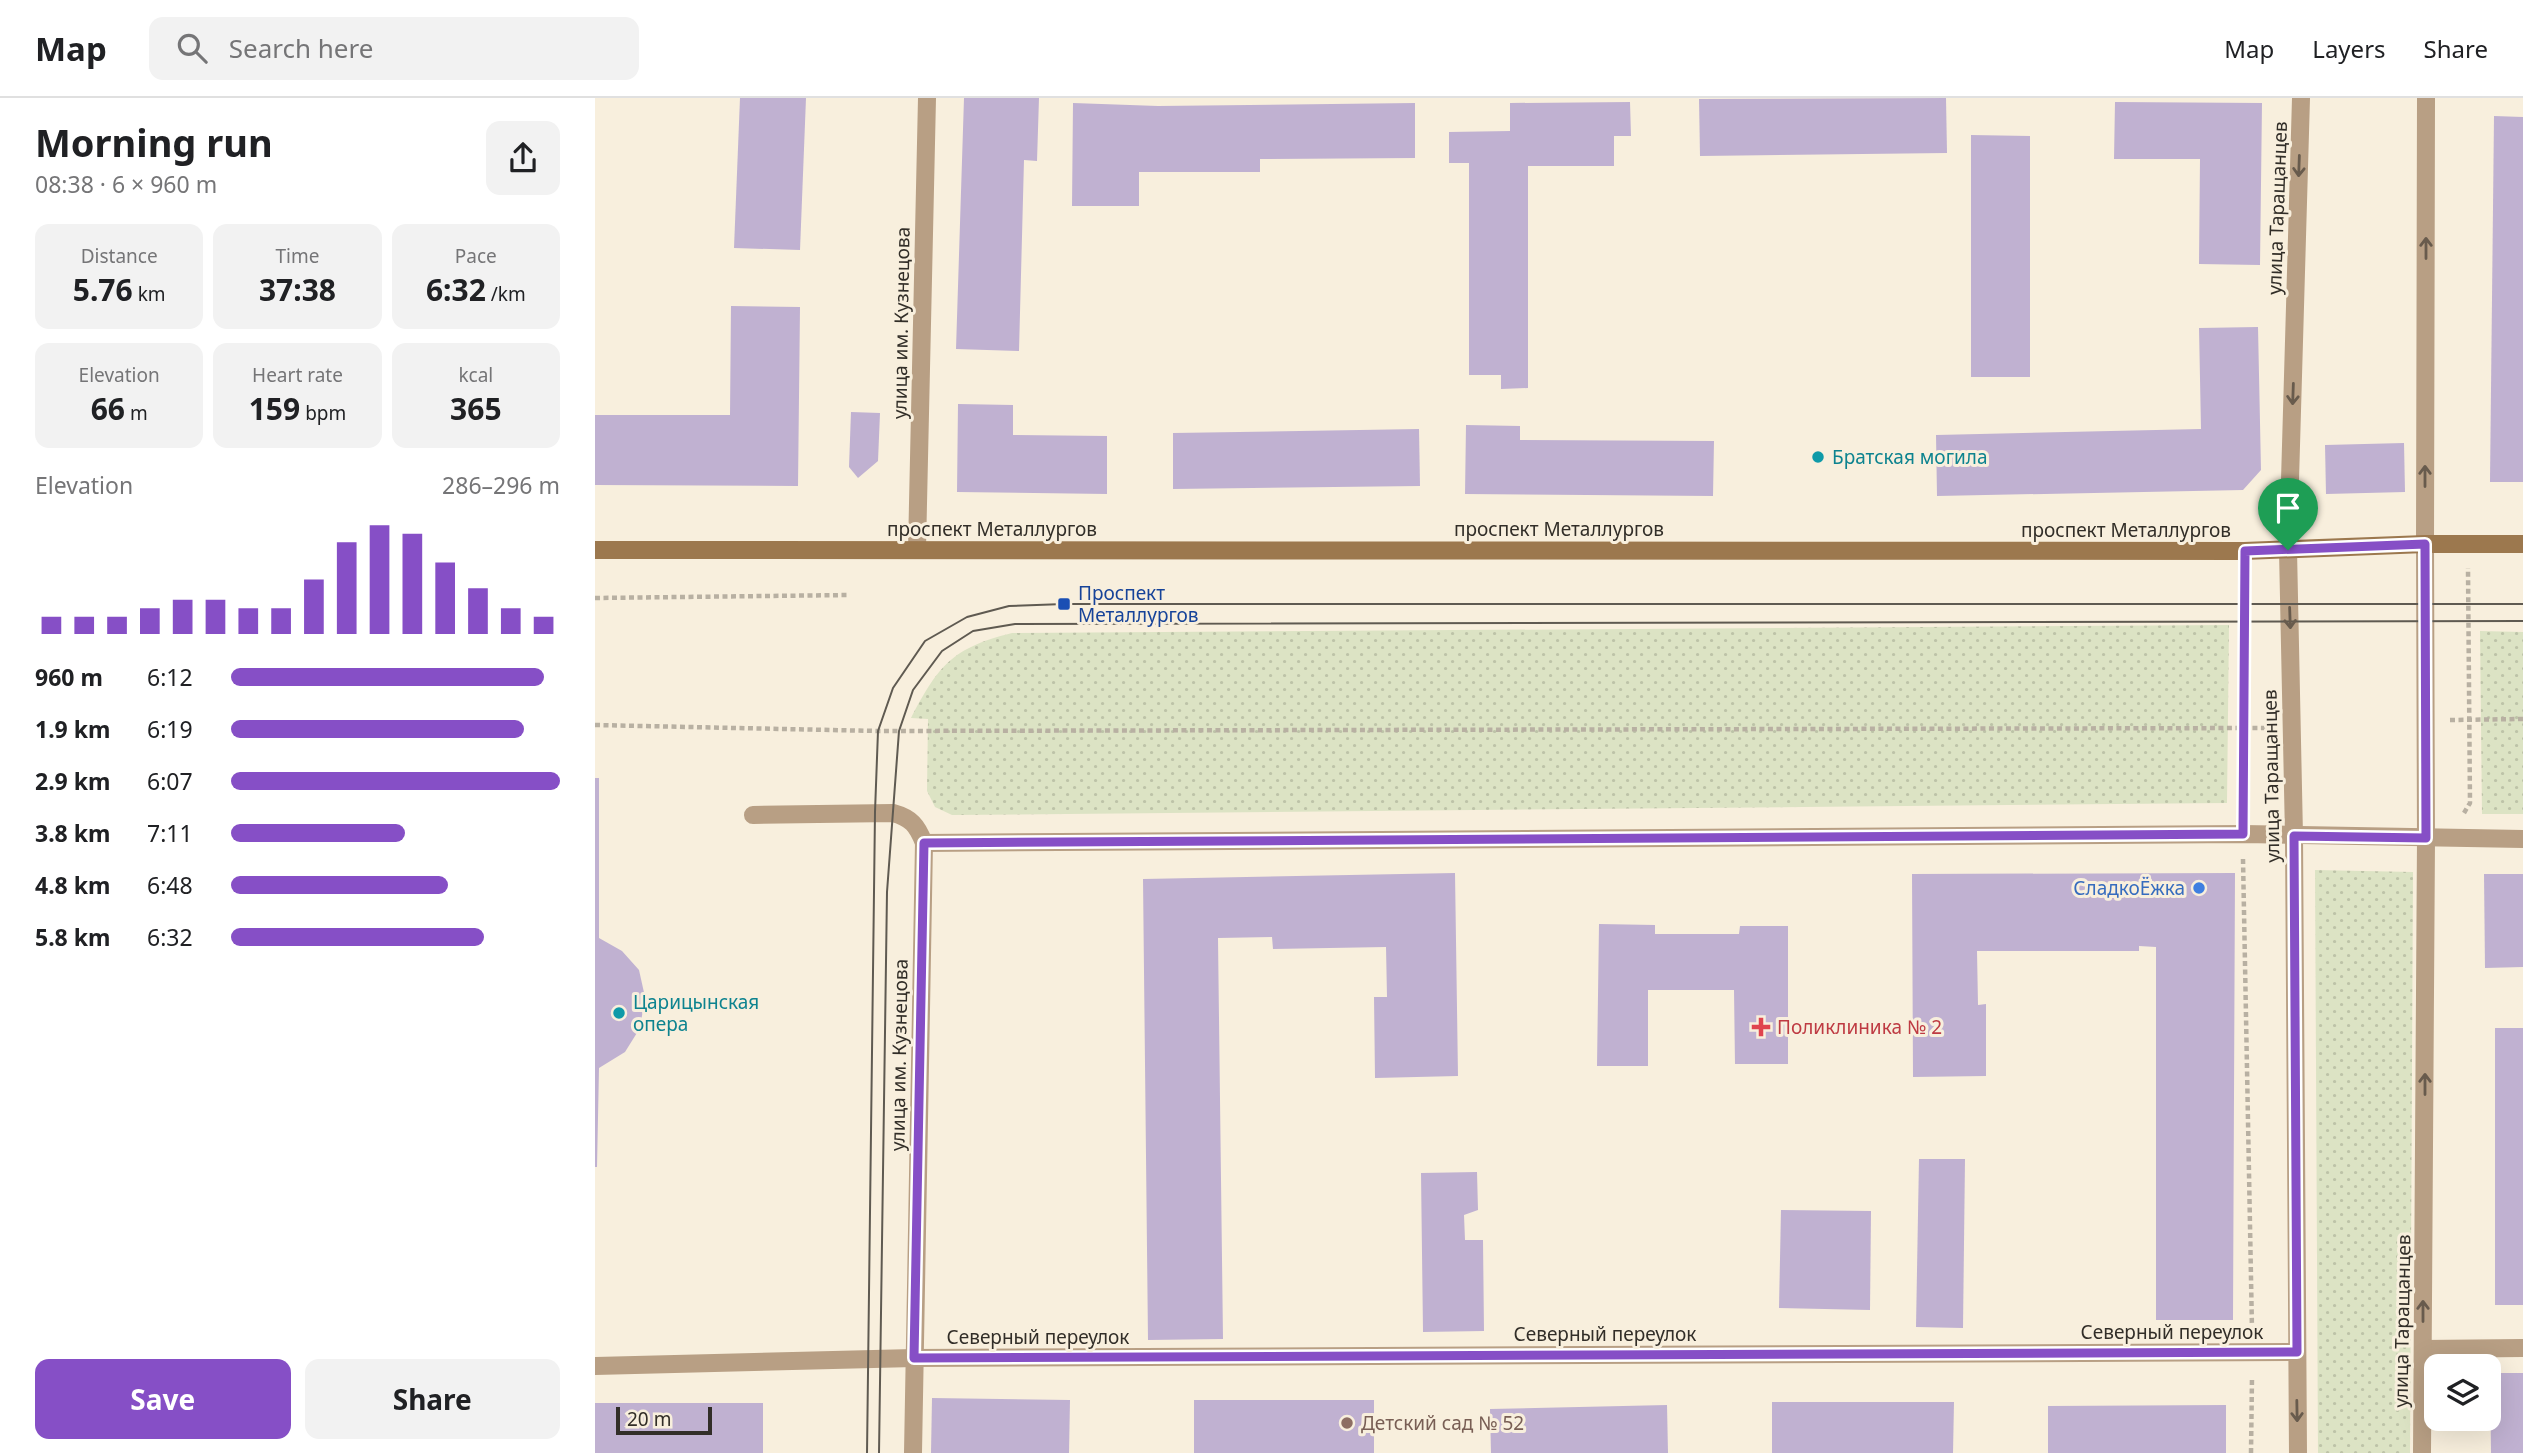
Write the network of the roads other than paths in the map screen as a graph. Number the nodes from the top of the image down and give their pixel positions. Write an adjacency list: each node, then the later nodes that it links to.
1 (927, 98): 7 (street, улица им. Кузнецова)
2 (2301, 98): 8 (street, улица Таращанцев, one-way to 8)
3 (2426, 98): 4 (street, улица Таращанцев, one-way to 3)
4 (2425, 544): 5 (main road, проспект Металлургов); 8 (main road, проспект Металлургов); 11 (street, улица Таращанцев)
5 (2523, 544)
6 (595, 550): 7 (main road, проспект Металлургов)
7 (917, 550): 8 (main road, проспект Металлургов)
8 (2288, 550): 10 (street, улица Таращанцев, one-way to 10)
9 (753, 815): 13 (street)
10 (2294, 836): 11 (street); 13 (street); 16 (street, улица Таращанцев)
11 (2426, 838): 12 (street); 15 (street, улица Таращанцев, one-way to 11)
12 (2523, 839)
13 (924, 843): 17 (street, улица им. Кузнецова)
14 (2523, 1348): 15 (street)
15 (2423, 1349): 21 (street, улица Таращанцев)
16 (2297, 1352): 17 (street, Северный переулок); 20 (street, улица Таращанцев, one-way to 20)
17 (914, 1358): 18 (street, Северный переулок); 19 (street, улица им. Кузнецова)
18 (595, 1366)
19 (913, 1453)
20 (2298, 1453)
21 (2421, 1453)

